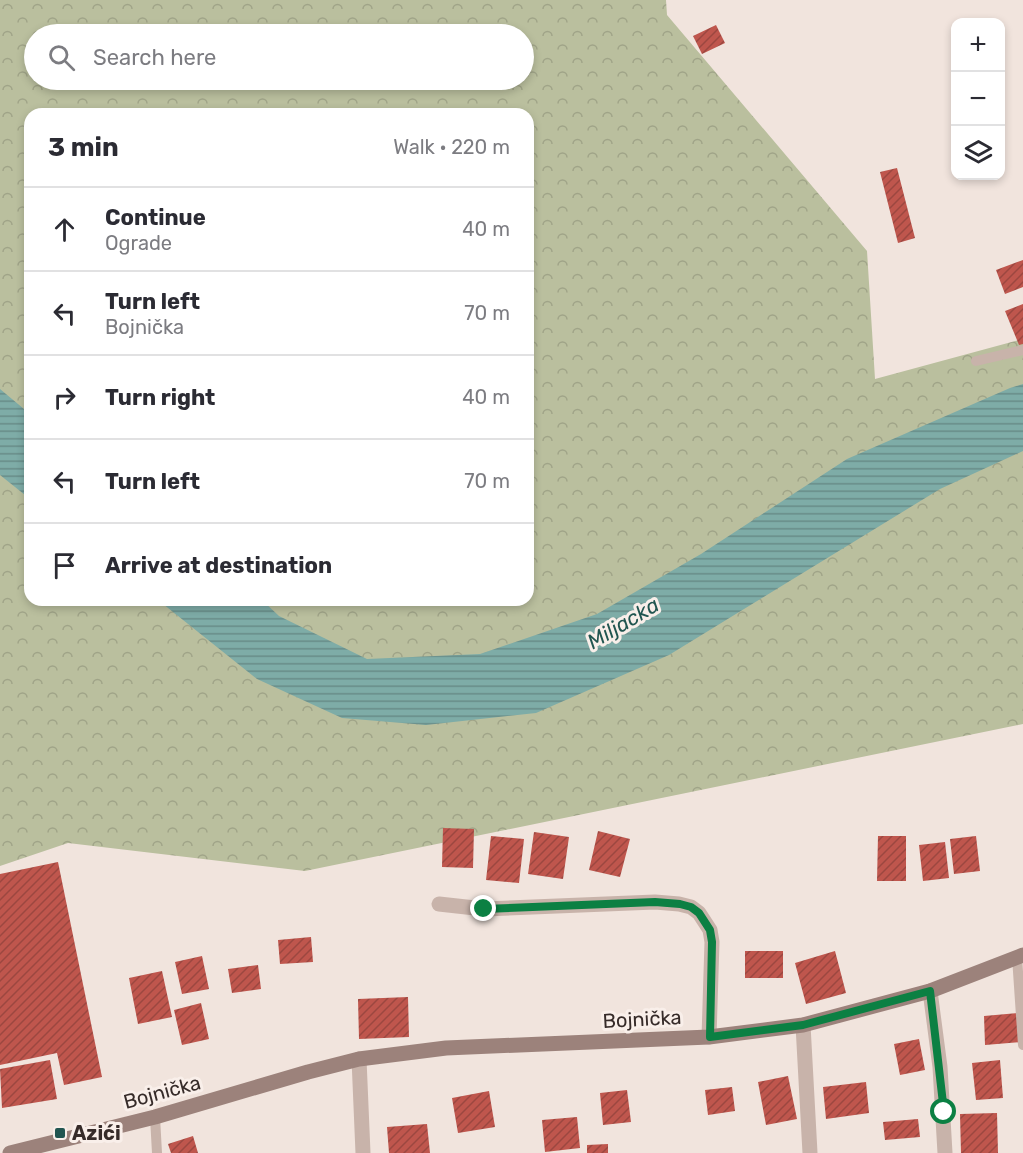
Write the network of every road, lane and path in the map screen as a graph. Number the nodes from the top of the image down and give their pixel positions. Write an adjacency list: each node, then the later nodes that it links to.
1 (1023, 350): 2 (lane)
2 (976, 361)
3 (439, 904): 7 (street)
4 (1020, 956): 5 (main road, Bojnička); 8 (lane)
5 (930, 991): 6 (main road, Bojnička); 15 (street)
6 (803, 1025): 7 (main road, Bojnička); 14 (street)
7 (710, 1037): 9 (main road, Bojnička)
8 (1023, 1044)
9 (359, 1059): 10 (main road, Bojnička); 13 (street)
10 (155, 1117): 11 (main road, Bojnička); 12 (lane)
11 (10, 1153)
12 (157, 1153)
13 (363, 1153)
14 (810, 1153)
15 (945, 1153)

